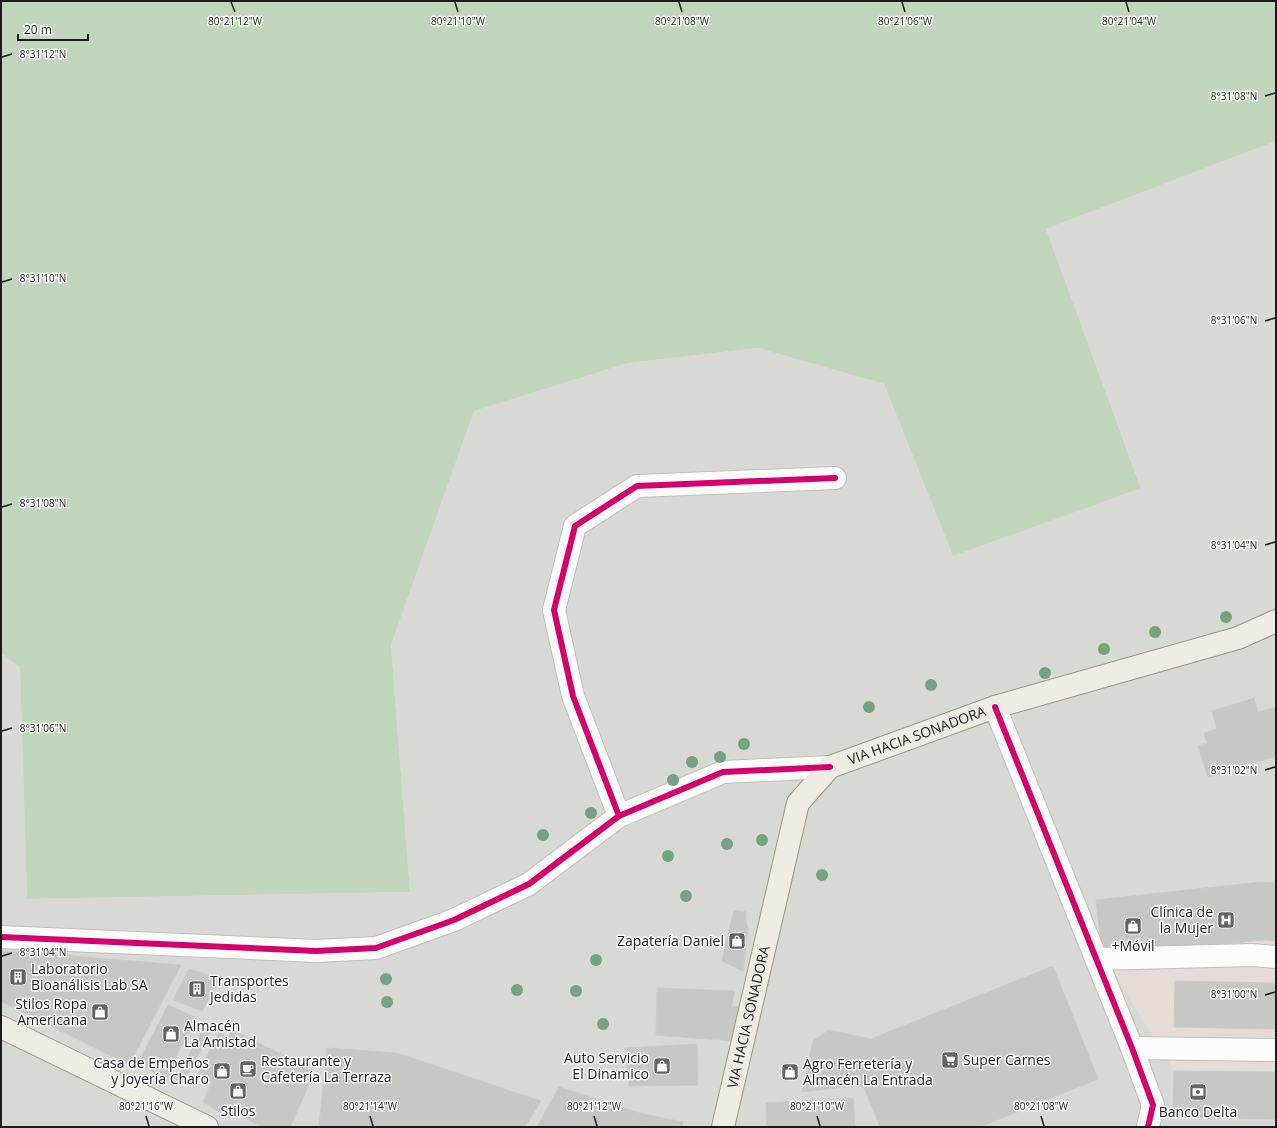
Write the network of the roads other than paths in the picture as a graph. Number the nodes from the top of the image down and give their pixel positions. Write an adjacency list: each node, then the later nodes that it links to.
1 (835, 478): 5 (street)
2 (1276, 621): 3 (main road, VIA HACIA SONADORA)
3 (995, 707): 4 (main road, VIA HACIA SONADORA); 8 (street)
4 (830, 767): 5 (street); 13 (main road, VIA HACIA SONADORA)
5 (619, 816): 6 (street)
6 (1, 937)
7 (1276, 957): 8 (street)
8 (1096, 959): 10 (street)
9 (1, 1027): 12 (main road)
10 (1132, 1048): 11 (street); 14 (street)
11 (1276, 1050)
12 (207, 1127)
13 (723, 1127)
14 (1148, 1127)

